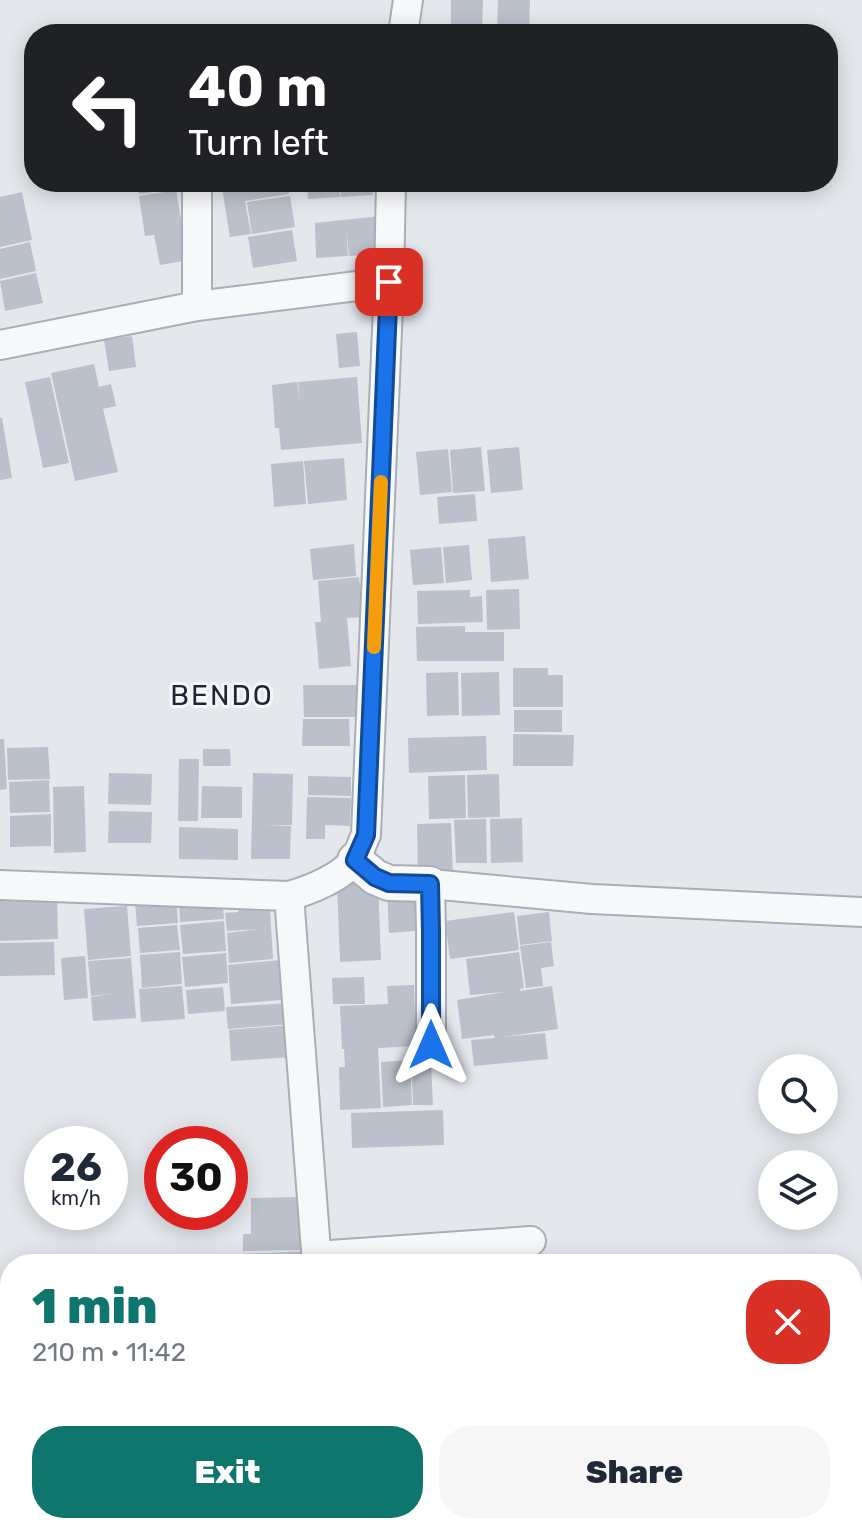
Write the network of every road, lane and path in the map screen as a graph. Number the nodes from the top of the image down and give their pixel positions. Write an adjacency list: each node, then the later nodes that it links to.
1 (408, 0): 2 (street)
2 (404, 24)
3 (197, 192): 6 (street)
4 (391, 192): 5 (street)
5 (389, 282): 6 (street); 8 (street)
6 (197, 306): 7 (street)
7 (0, 345)
8 (355, 860): 9 (street); 11 (street)
9 (430, 884): 12 (street); 13 (street)
10 (0, 885): 11 (street)
11 (289, 896): 15 (street)
12 (862, 912)
13 (431, 1045)
14 (531, 1241): 16 (street)
15 (316, 1254)
16 (384, 1254)

